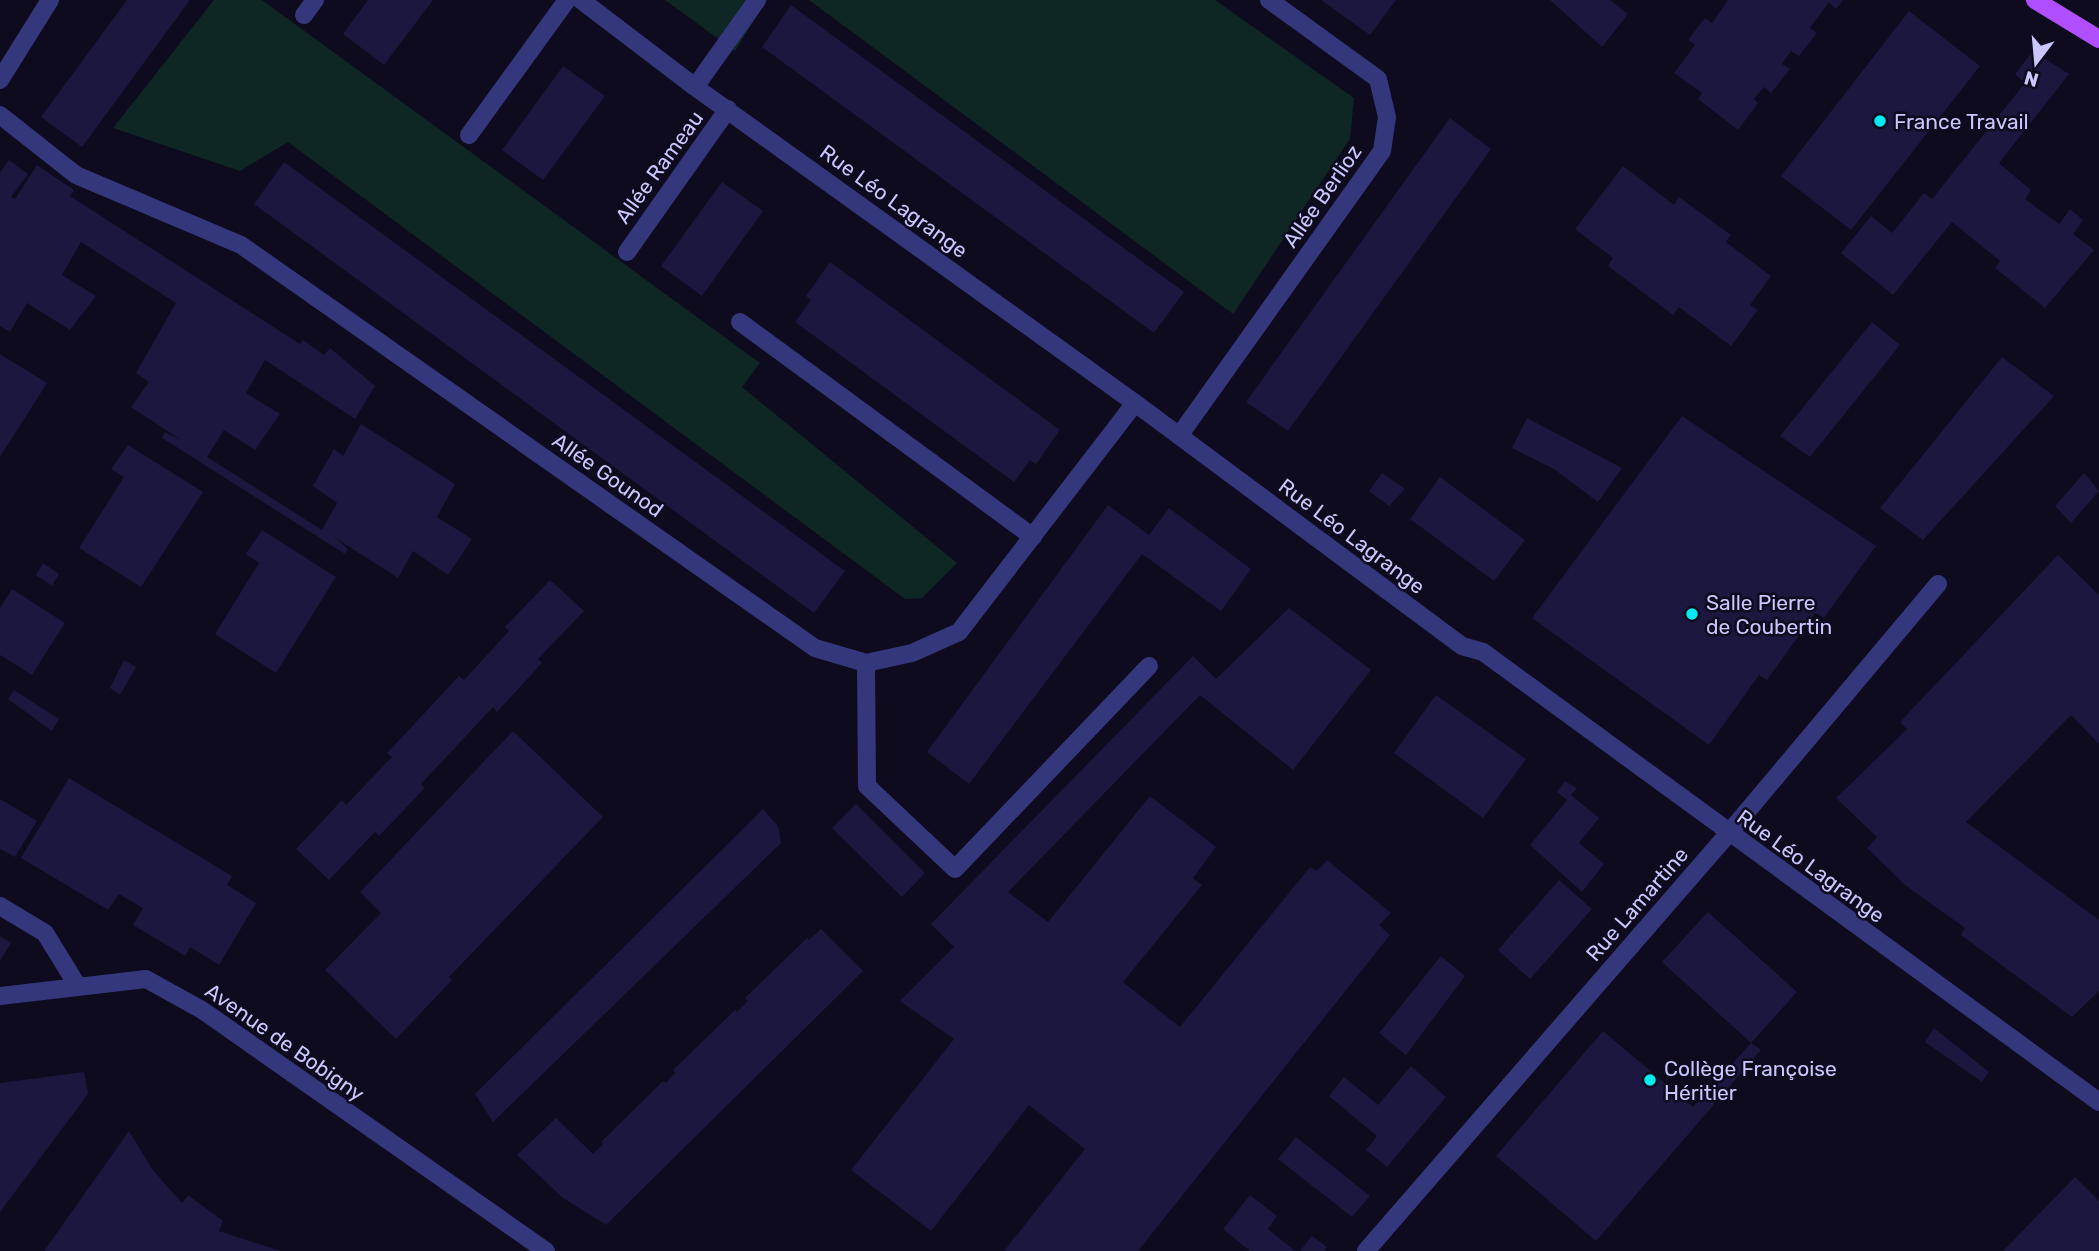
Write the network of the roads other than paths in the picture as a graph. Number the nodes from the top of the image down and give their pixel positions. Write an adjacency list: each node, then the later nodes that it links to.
1 (50, 0): 8 (street)
2 (567, 0): 13 (street)
3 (581, 0): 10 (street, Rue Léo Lagrange)
4 (757, 0): 10 (street)
5 (1269, 0): 17 (street, Allée Berlioz)
6 (2035, 0): 7 (main road)
7 (2099, 40)
8 (5, 58): 9 (street)
9 (0, 80)
10 (695, 87): 11 (street, Rue Léo Lagrange)
11 (729, 109): 14 (street, Allée Rameau); 16 (street, Rue Léo Lagrange)
12 (0, 115): 20 (street, Allée Gounod)
13 (469, 135)
14 (626, 251)
15 (740, 322): 18 (street)
16 (1135, 403): 17 (street, Rue Léo Lagrange); 18 (street, Allée Gounod)
17 (1179, 436): 22 (street, Rue Léo Lagrange)
18 (1032, 537): 20 (street, Allée Gounod)
19 (1938, 584): 22 (street, Rue Lamartine)
20 (866, 663): 21 (street)
21 (1149, 666)
22 (1728, 834): 26 (street, Rue Léo Lagrange); 28 (street, Rue Lamartine)
23 (0, 906): 24 (street)
24 (77, 985): 25 (street, Avenue de Bobigny); 27 (street, Avenue de Bobigny)
25 (0, 996)
26 (2099, 1102)
27 (546, 1251)
28 (1366, 1251)

